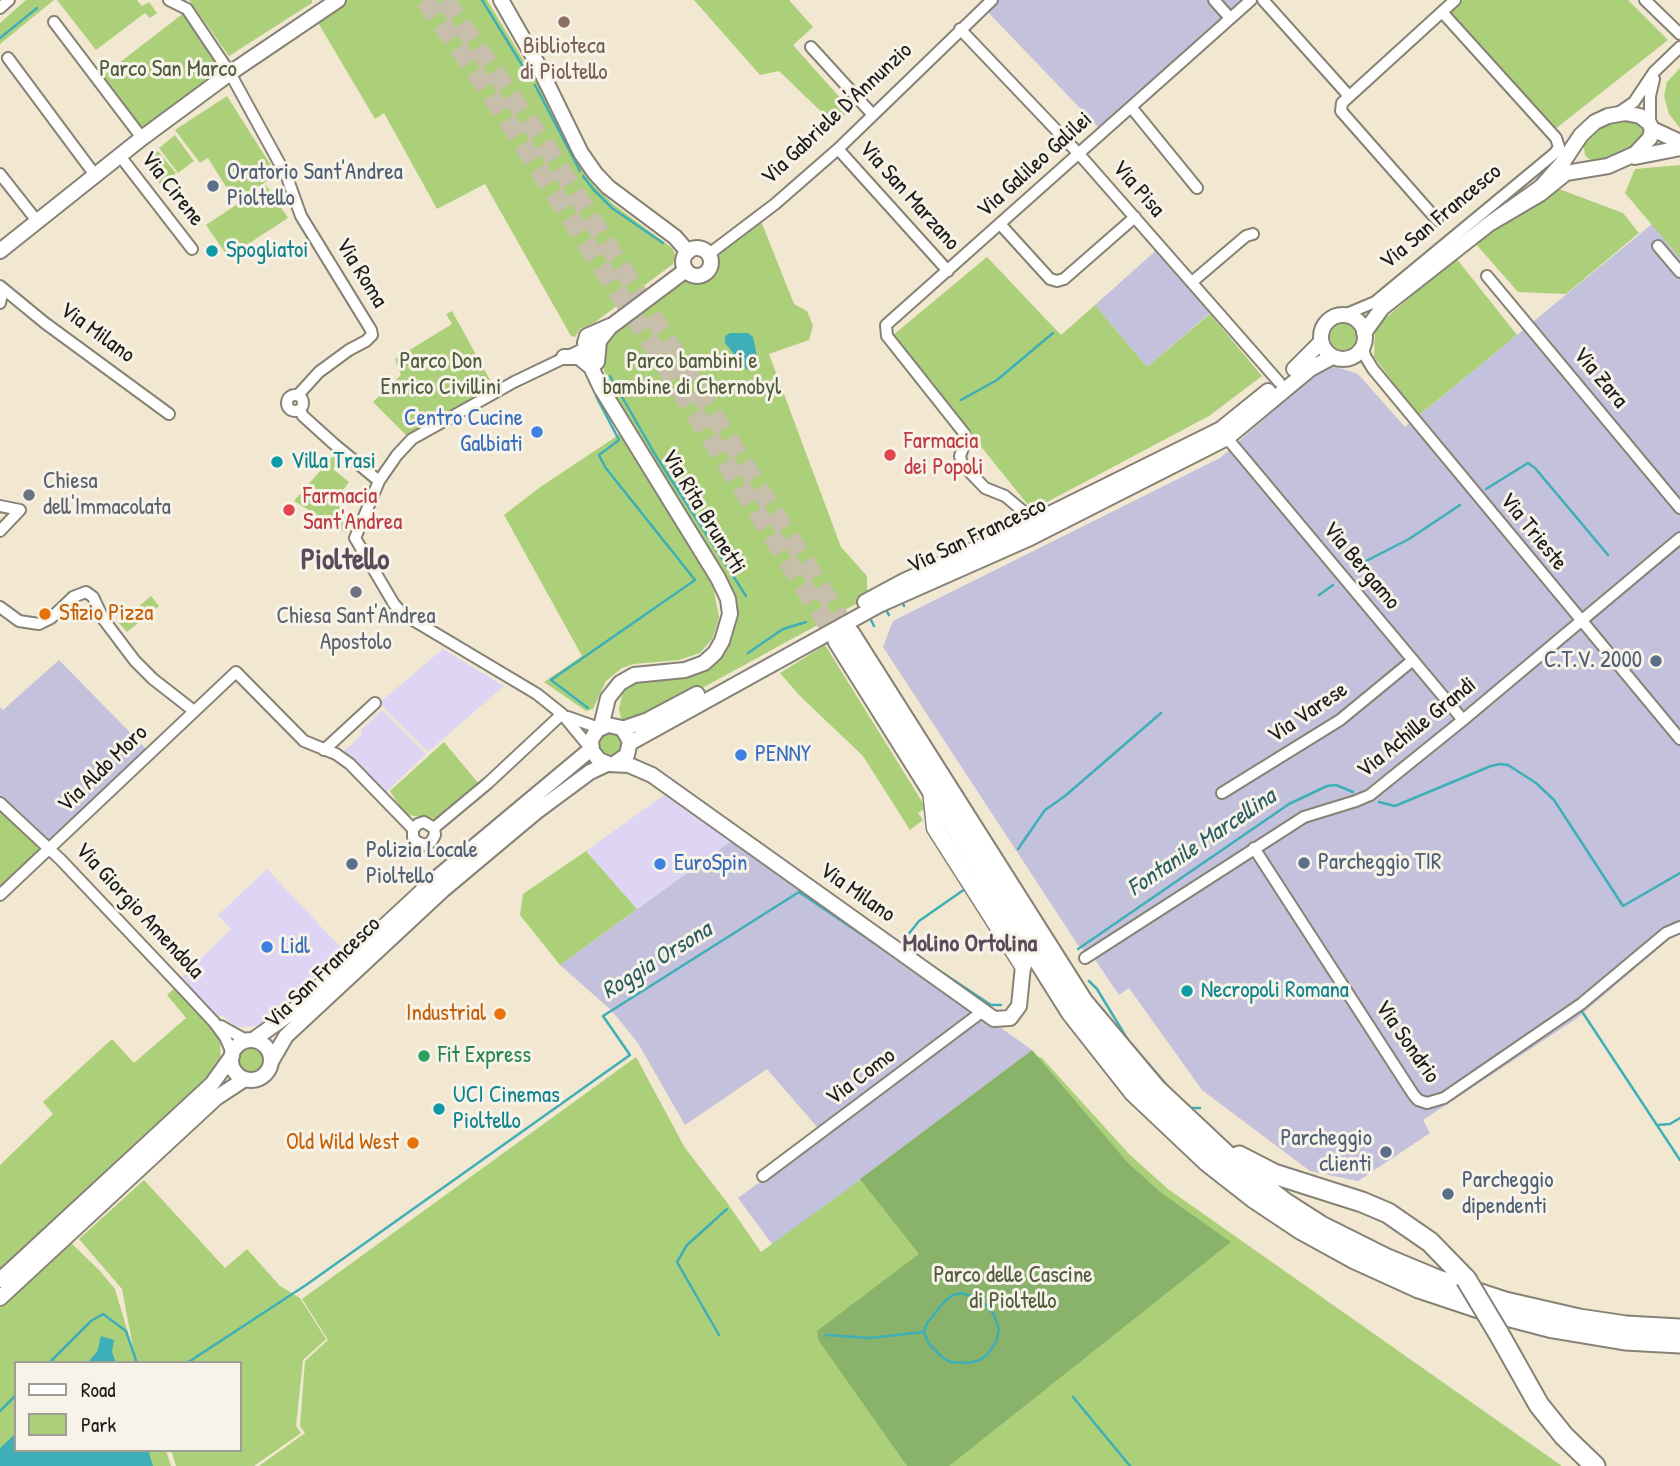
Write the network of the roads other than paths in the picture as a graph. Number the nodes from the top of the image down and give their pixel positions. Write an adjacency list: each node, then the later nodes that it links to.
1 (9, 0): 11 (street)
2 (169, 0): 21 (street)
3 (338, 0): 21 (street)
4 (501, 0): 48 (street)
5 (992, 0): 15 (street, Via Gabriele D'Annunzio)
6 (1214, 0): 13 (street)
7 (1251, 0): 13 (street, Via Galileo Galilei)
8 (1263, 0): 22 (street)
9 (1455, 0): 12 (street)
10 (1644, 0): 16 (street)
11 (0, 8)
12 (1442, 12): 22 (street); 58 (street, Via San Francesco)
13 (1230, 18): 23 (street, Via Galileo Galilei)
14 (54, 22): 27 (street)
15 (960, 29): 25 (street, Via Gabriele D'Annunzio); 32 (street, Via Pisa)
16 (1680, 34)
17 (811, 47): 25 (street)
18 (1680, 47): 20 (street)
19 (8, 58): 37 (street)
20 (1662, 64): 24 (street); 26 (street)
21 (230, 73): 27 (street); 68 (street, Via Roma)
22 (1349, 96): 40 (street)
23 (1131, 107): 32 (street, Via Galileo Galilei); 38 (street)
24 (1618, 113): 26 (street); 28 (street)
25 (873, 115): 31 (street, Via Gabriele D'Annunzio)
26 (1651, 127): 29 (street); 34 (street)
27 (142, 138): 33 (street)
28 (1577, 139): 35 (street); 43 (street, Via San Francesco)
29 (1680, 142)
30 (1680, 148): 34 (street)
31 (838, 149): 49 (street, Via Gabriele D'Annunzio); 51 (street, Via San Marzano)
32 (1079, 154): 39 (street, Via Pisa); 42 (street, Via Galileo Galilei)
33 (120, 156): 37 (street); 46 (street, Via Cirene)
34 (1627, 159): 35 (street)
35 (1596, 168): 43 (street, Via San Francesco)
36 (0, 173): 41 (street)
37 (95, 175): 41 (street)
38 (1197, 188)
39 (1135, 217): 42 (street); 54 (street, Via Pisa)
40 (1437, 220)
41 (37, 221): 47 (street)
42 (1000, 224): 51 (street, Via Galileo Galilei)
43 (1489, 224): 57 (street, Via San Francesco)
44 (1253, 234): 54 (street)
45 (1658, 246): 52 (street)
46 (192, 249)
47 (0, 251)
48 (688, 252): 49 (street); 50 (street)
49 (709, 254): 50 (street, Via Gabriele D'Annunzio)
50 (686, 270): 60 (street, Via Gabriele D'Annunzio)
51 (948, 271): 69 (street, Via Galileo Galilei)
52 (1680, 272)
53 (1487, 276): 71 (street, Via Zara)
54 (1192, 282): 65 (street, Via Pisa)
55 (2, 288): 56 (street); 66 (street, Via Milano)
56 (0, 303)
57 (1382, 308): 58 (street, Via San Francesco); 59 (street, Via San Francesco)
58 (1349, 316): 59 (street); 61 (street)
59 (1364, 339): 63 (street); 77 (street, Via Trieste)
60 (592, 342): 62 (street); 64 (street, Via Rita Brunetti)
61 (1321, 342): 63 (street); 65 (street, Via San Francesco)
62 (563, 357): 64 (street); 68 (street)
63 (1332, 357): 67 (street, Via San Francesco)
64 (593, 372): 79 (street, Via Rita Brunetti)
65 (1279, 382): 72 (street, Via San Francesco)
66 (169, 414)
67 (1227, 438): 78 (street, Via Bergamo); 87 (street, Via San Francesco)
68 (379, 481): 82 (street)
69 (1014, 504): 72 (street); 74 (street)
70 (0, 506): 73 (street)
71 (1680, 508)
72 (1043, 517): 74 (street, Via San Francesco)
73 (0, 531)
74 (1009, 534): 85 (street, Via San Francesco)
75 (1680, 538): 77 (street, Via Achille Grandi)
76 (0, 607): 81 (street)
77 (1580, 622): 83 (street, Via Achille Grandi); 86 (street, Via Trieste)
78 (1413, 660): 83 (street, Via Bergamo); 93 (street, Via Varese)
79 (615, 687): 84 (street); 85 (street)
80 (375, 703): 89 (street)
81 (194, 712): 89 (street, Via Aldo Moro); 99 (street, Via Aldo Moro)
82 (562, 714): 84 (street); 88 (street); 96 (street)
83 (1463, 720): 98 (street, Via Achille Grandi)
84 (600, 727): 85 (street); 88 (street)
85 (620, 727): 87 (street)
86 (1680, 739)
87 (630, 746): 90 (street); 91 (street, Via Milano)
88 (591, 749): 90 (street); 106 (street, Via San Francesco)
89 (324, 750): 97 (street)
90 (610, 764): 91 (street, Via Milano); 108 (street, Via San Francesco)
91 (652, 775): 104 (street, Via Milano)
92 (931, 790): 95 (highway); 103 (main road); 114 (highway)
93 (1222, 793)
94 (0, 803): 99 (street, Via Giorgio Amendola)
95 (966, 820): 113 (highway); 115 (highway, bridge)
96 (434, 828): 97 (street); 97 (street)
97 (413, 829)
98 (1254, 848): 101 (street, Via Sondrio); 102 (street, Via Achille Grandi)
99 (50, 849): 100 (street, Via Aldo Moro); 105 (street, Via Giorgio Amendola)
100 (0, 895)
101 (1680, 927)
102 (1086, 958)
103 (1023, 966): 104 (street)
104 (989, 1015): 110 (street, Via Como)
105 (214, 1022): 106 (street, Via Giorgio Amendola); 107 (street, Via Giorgio Amendola)
106 (249, 1040): 107 (street); 108 (street)
107 (232, 1054): 109 (street); 111 (street)
108 (272, 1060): 109 (street)
109 (245, 1079): 112 (street)
110 (763, 1175)
111 (0, 1280)
112 (0, 1298)
113 (1680, 1329)
114 (1680, 1343)
115 (1595, 1466)

